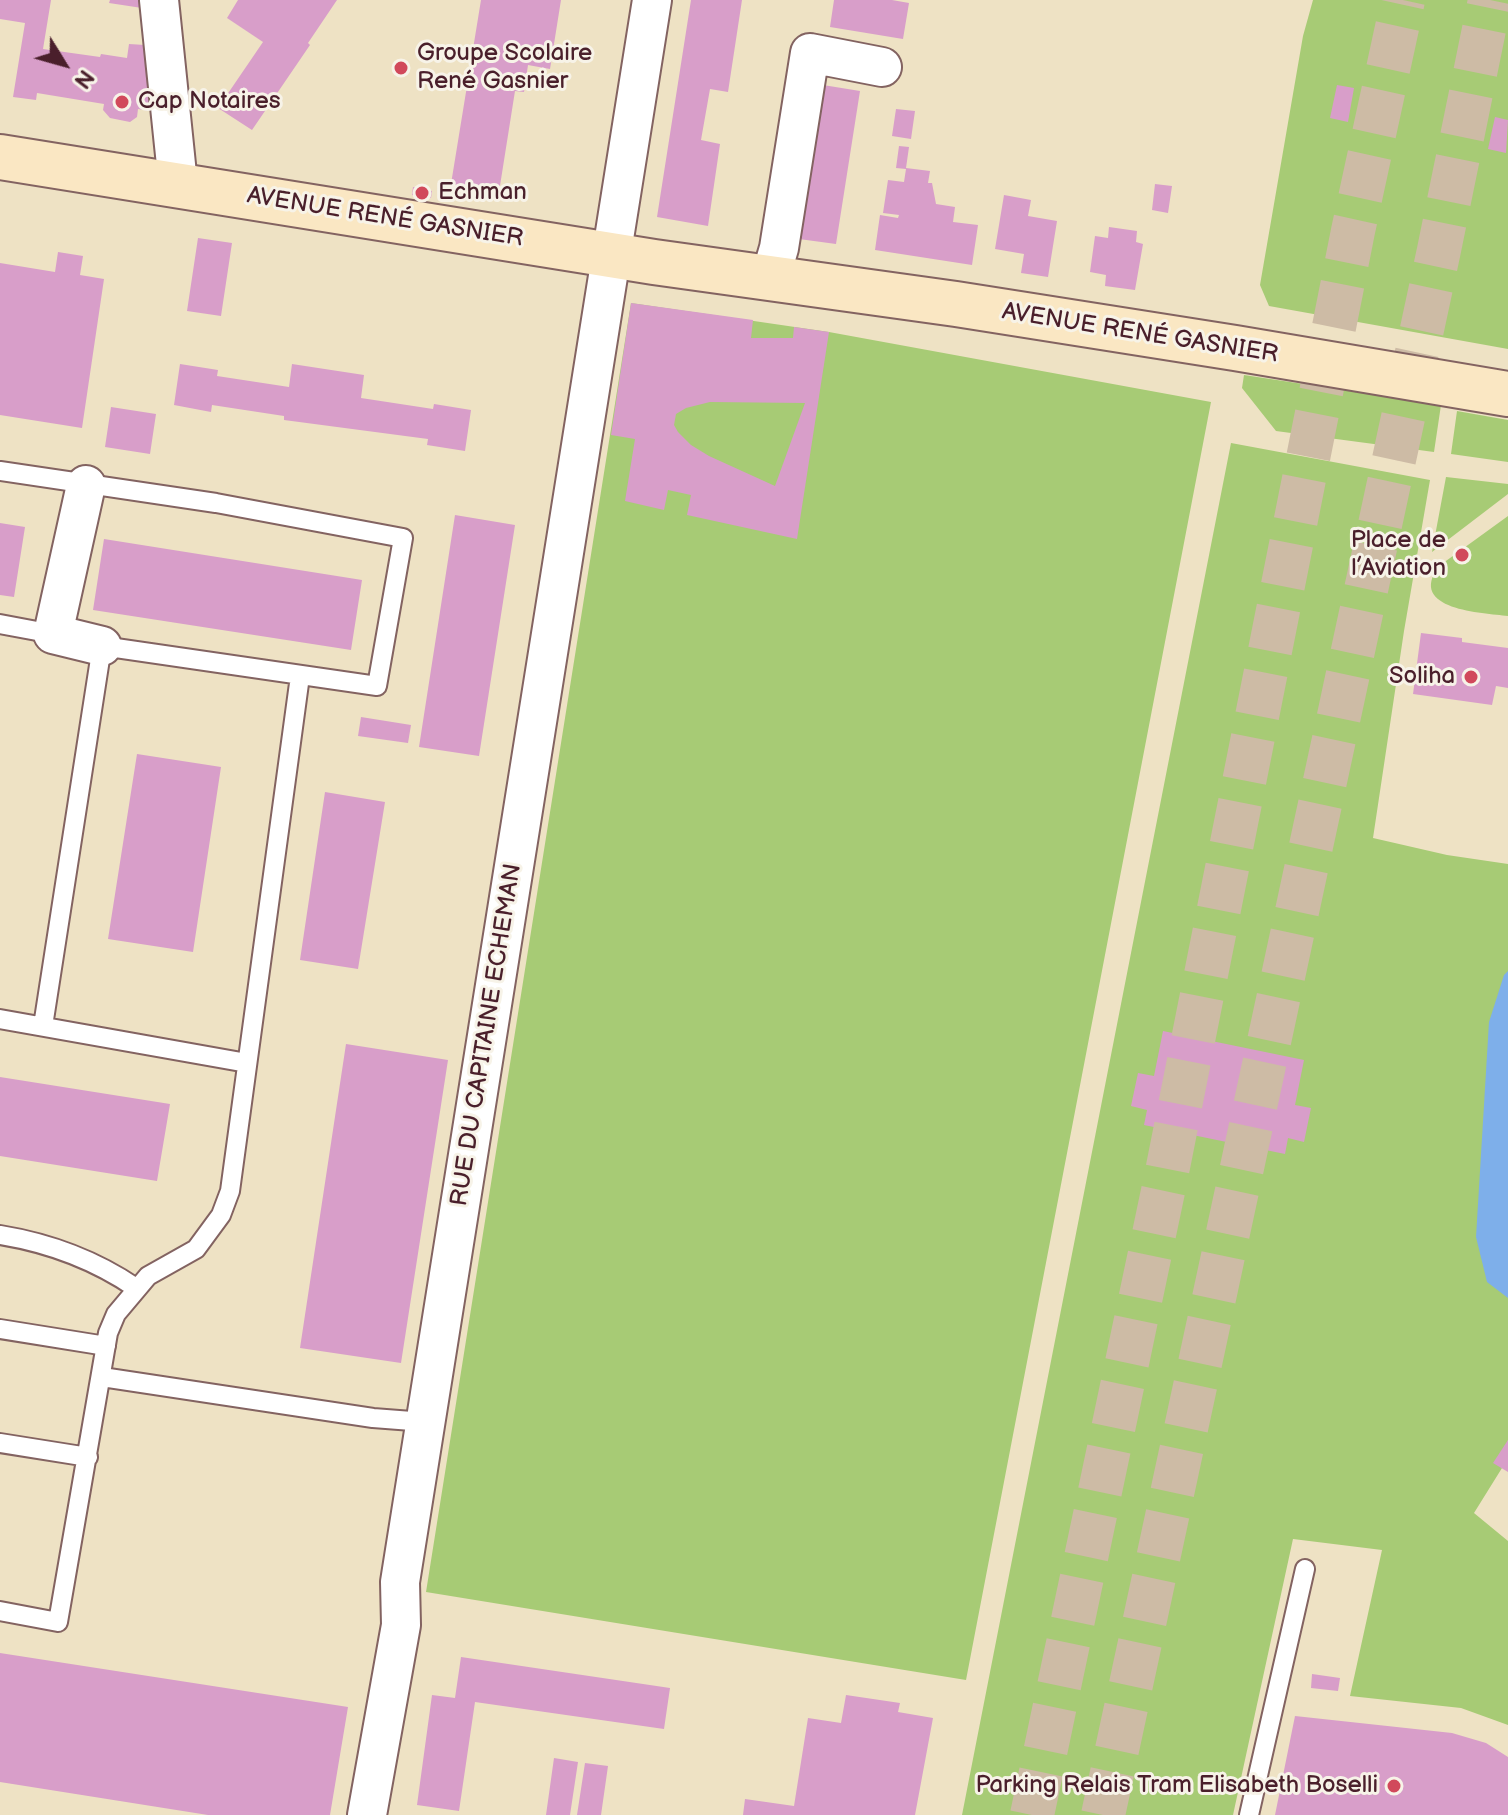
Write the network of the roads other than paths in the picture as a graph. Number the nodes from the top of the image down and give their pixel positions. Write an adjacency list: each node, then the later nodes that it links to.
1 (159, 0): 5 (street)
2 (652, 0): 6 (street, RUE DU CAPITAINE ECHEMAN)
3 (882, 67): 7 (street)
4 (0, 157): 5 (main road, AVENUE RENÉ GASNIER)
5 (178, 184): 6 (main road, AVENUE RENÉ GASNIER)
6 (612, 256): 7 (main road, AVENUE RENÉ GASNIER); 23 (street, RUE DU CAPITAINE ECHEMAN)
7 (770, 279): 8 (main road, AVENUE RENÉ GASNIER)
8 (1508, 394)
9 (0, 471): 10 (lane)
10 (86, 485): 12 (street); 14 (lane)
11 (0, 624): 12 (lane)
12 (53, 634): 13 (street)
13 (102, 646): 14 (lane); 16 (lane)
14 (300, 676): 17 (lane)
15 (0, 1019): 16 (lane)
16 (43, 1026): 17 (lane)
17 (247, 1063): 19 (lane)
18 (0, 1235): 19 (lane)
19 (136, 1288): 21 (lane)
20 (0, 1329): 21 (lane)
21 (106, 1346): 22 (lane)
22 (102, 1377): 23 (lane); 25 (lane)
23 (425, 1422): 28 (street, RUE DU CAPITAINE ECHEMAN)
24 (0, 1443): 25 (lane)
25 (88, 1457): 27 (lane)
26 (1305, 1569): 29 (lane)
27 (0, 1611)
28 (367, 1815)
29 (1249, 1815)

